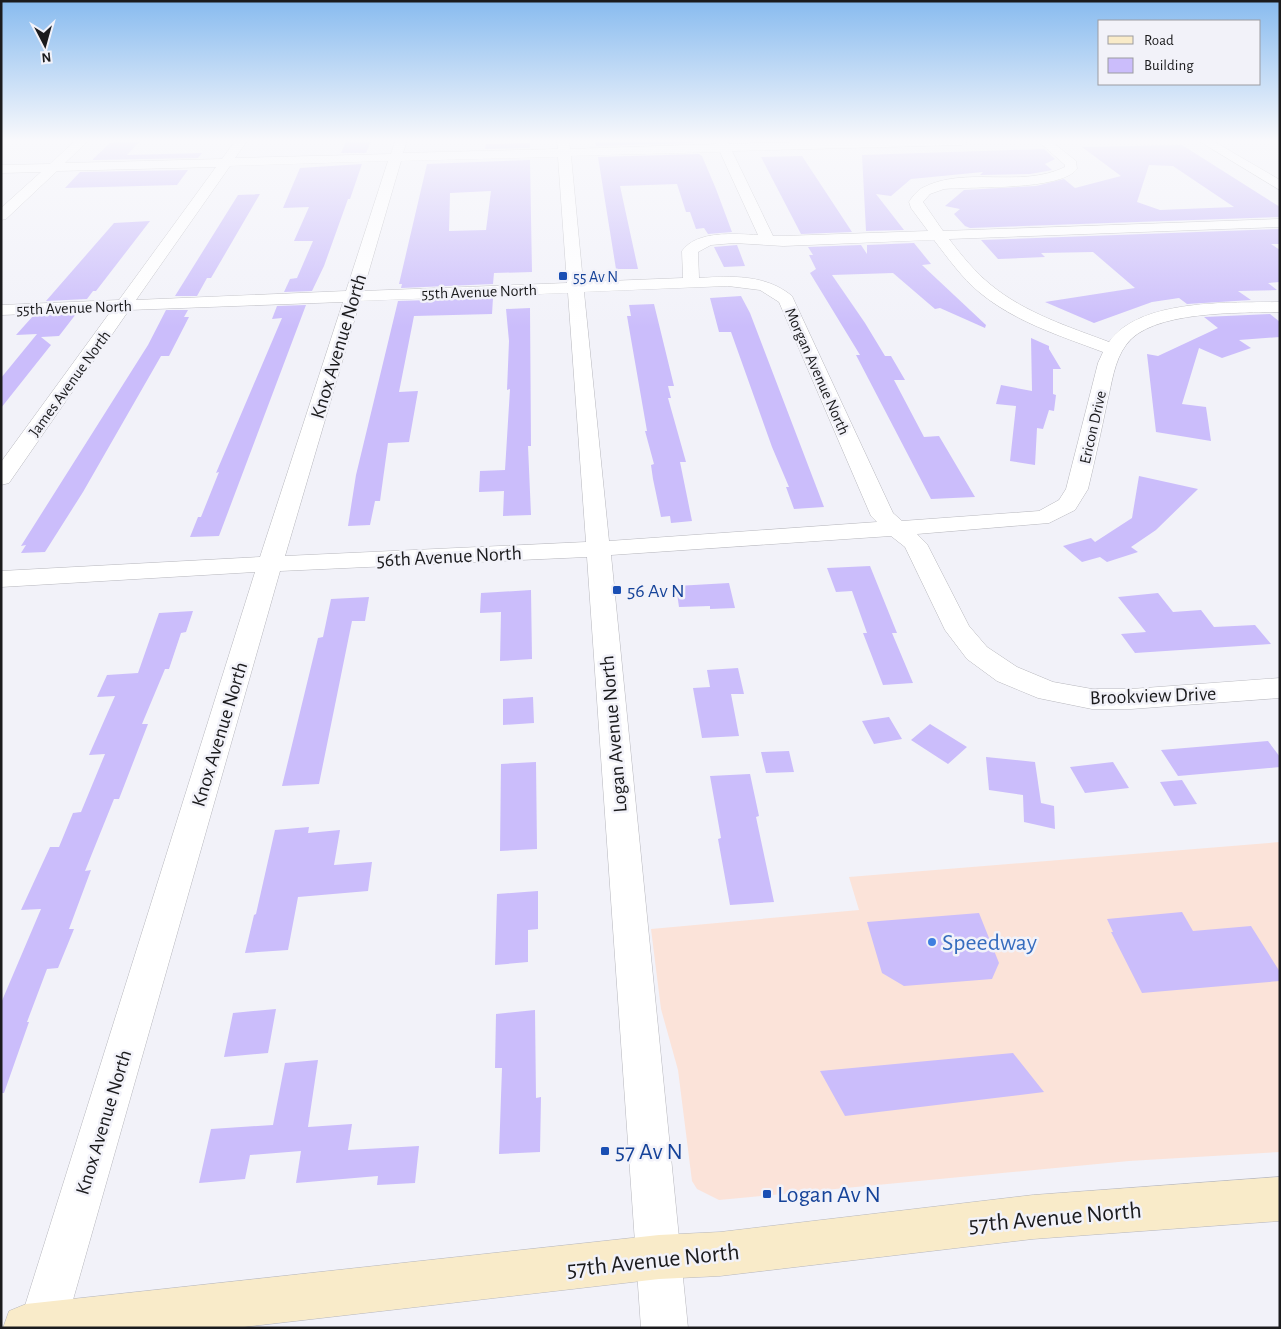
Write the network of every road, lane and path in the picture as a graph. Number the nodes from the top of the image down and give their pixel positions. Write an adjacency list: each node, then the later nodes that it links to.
1 (15, 203): 7 (street)
2 (197, 203): 14 (street, James Avenue North)
3 (382, 203): 13 (street, Knox Avenue North)
4 (568, 203): 12 (street, Logan Avenue North)
5 (750, 203): 10 (street)
6 (916, 203): 9 (street)
7 (1, 216)
8 (1280, 223): 9 (street)
9 (939, 235): 10 (street); 17 (street)
10 (768, 240): 11 (street)
11 (691, 283): 12 (street, 55th Avenue North); 19 (street, Morgan Avenue North)
12 (575, 287): 13 (street, 55th Avenue North); 20 (street, Logan Avenue North)
13 (353, 296): 14 (street, 55th Avenue North); 21 (street, Knox Avenue North)
14 (126, 305): 16 (street, 55th Avenue North); 18 (street, James Avenue North)
15 (1280, 307): 17 (street, Ericon Drive)
16 (1, 310)
17 (1113, 350): 19 (street, Ericon Drive)
18 (1, 478)
19 (896, 528): 20 (street, 56th Avenue North); 23 (street, Brookview Drive)
20 (597, 549): 21 (street, 56th Avenue North); 25 (street, Logan Avenue North)
21 (270, 564): 22 (street, 56th Avenue North); 26 (street, Knox Avenue North)
22 (1, 580)
23 (1280, 688)
24 (1280, 1200): 25 (street, 57th Avenue North)
25 (660, 1257): 26 (street, 57th Avenue North); 27 (street, Logan Avenue North)
26 (37, 1327)
27 (665, 1328)

